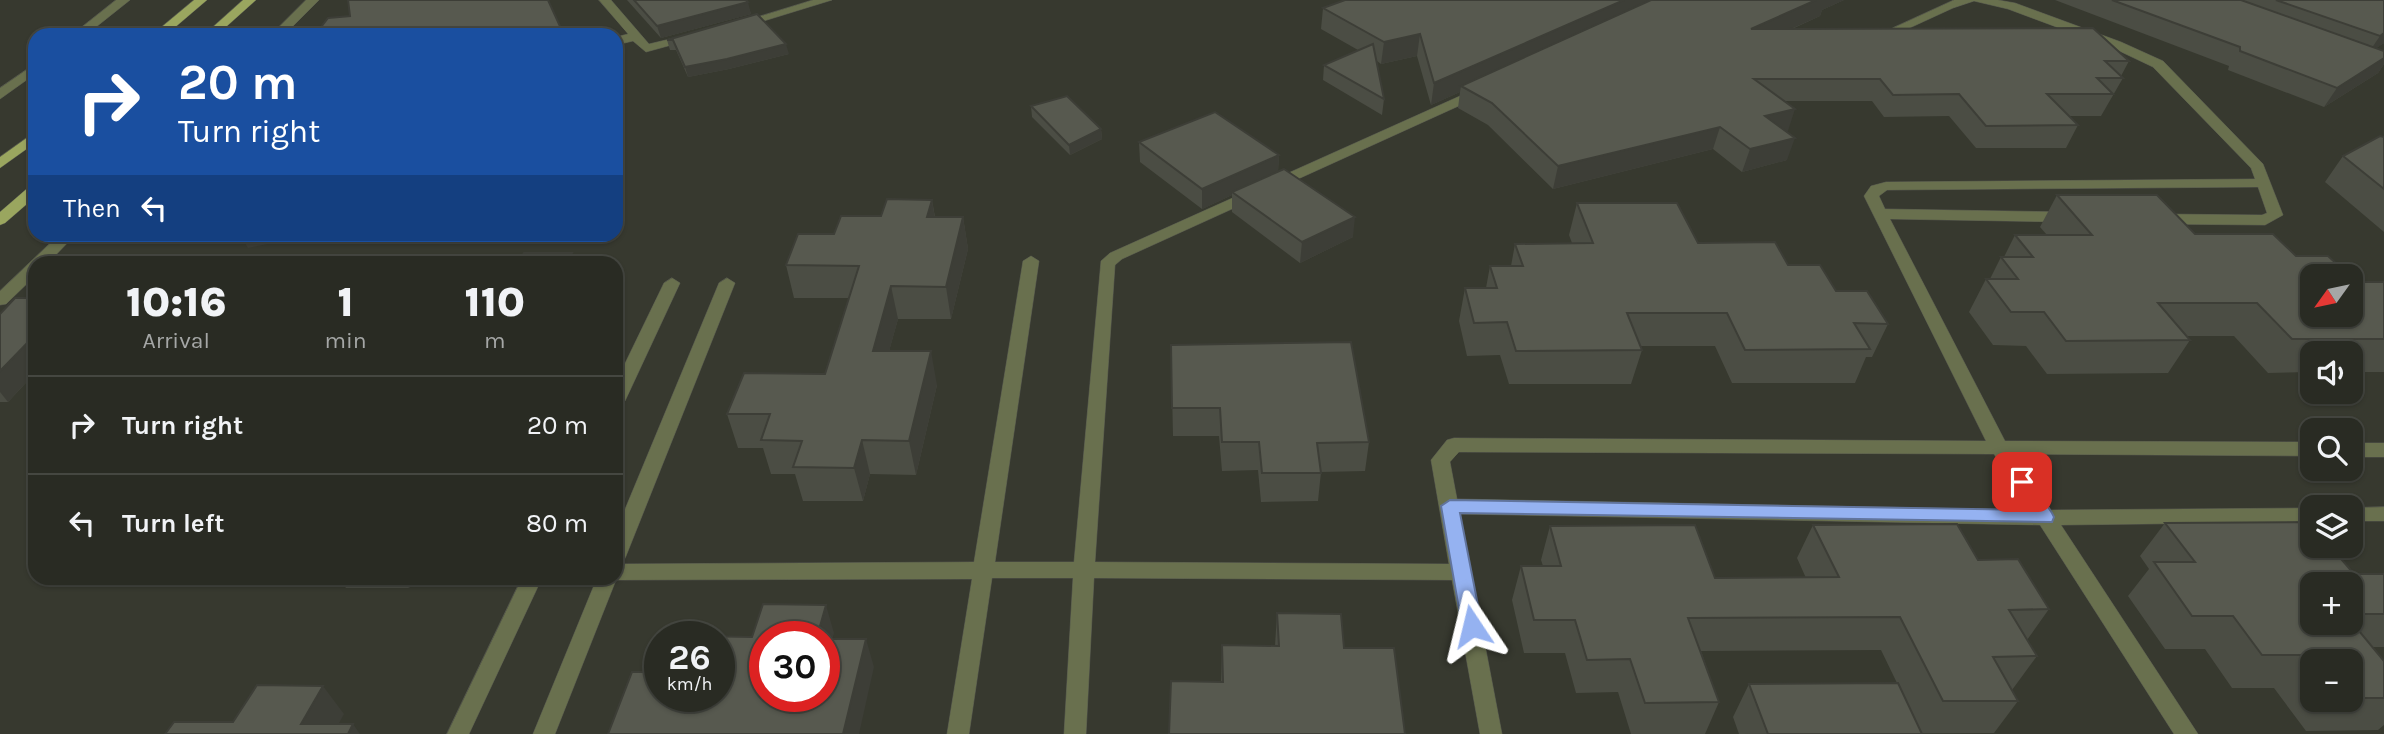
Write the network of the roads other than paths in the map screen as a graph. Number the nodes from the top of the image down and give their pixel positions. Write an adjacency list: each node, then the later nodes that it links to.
1 (124, 0): 10 (street)
2 (201, 0): 11 (main road)
3 (250, 0): 12 (main road)
4 (313, 0): 13 (street)
5 (606, 0): 15 (street)
6 (826, 0): 14 (street)
7 (1969, 0): 9 (street)
8 (1979, 0): 23 (street)
9 (1899, 27)
10 (87, 28)
11 (167, 28)
12 (218, 28)
13 (284, 28)
14 (724, 29)
15 (637, 36): 16 (street); 17 (street)
16 (699, 36)
17 (623, 39)
18 (28, 73): 20 (street)
19 (1494, 85): 47 (street)
20 (0, 95)
21 (28, 142): 22 (main road)
22 (0, 164)
23 (2264, 181): 25 (street); 27 (street)
24 (28, 196): 28 (main road)
25 (1882, 214): 26 (street); 37 (street)
26 (2087, 217)
27 (2142, 218)
28 (0, 220)
29 (61, 242): 30 (street)
30 (46, 256)
31 (1031, 261): 48 (street)
32 (28, 274): 35 (street)
33 (727, 283): 46 (street)
34 (672, 284): 36 (street)
35 (0, 300)
36 (623, 386)
37 (1998, 446): 38 (street); 41 (street); 45 (street)
38 (2300, 449)
39 (2363, 450): 40 (street)
40 (2384, 450)
41 (1450, 506): 45 (street); 50 (street)
42 (2300, 514): 45 (street)
43 (2363, 514): 44 (street)
44 (2384, 514)
45 (2045, 517): 58 (street)
46 (623, 539)
47 (1084, 569): 48 (street); 50 (street); 56 (street)
48 (983, 570): 49 (street); 55 (street)
49 (623, 572)
50 (1462, 572): 57 (street)
51 (529, 585): 53 (street)
52 (604, 585): 54 (street)
53 (458, 734)
54 (544, 734)
55 (958, 734)
56 (1075, 734)
57 (1491, 734)
58 (2187, 734)

